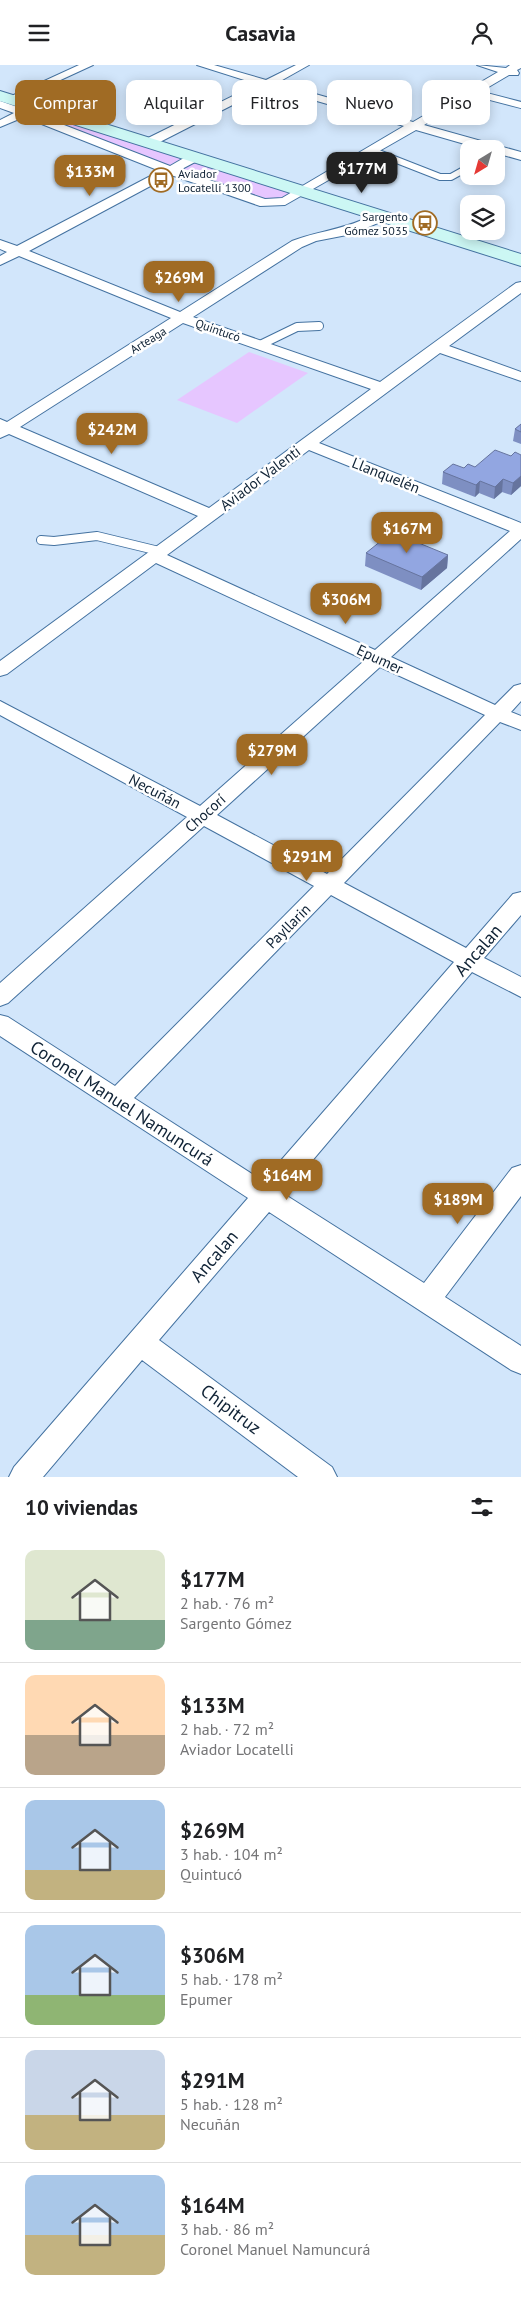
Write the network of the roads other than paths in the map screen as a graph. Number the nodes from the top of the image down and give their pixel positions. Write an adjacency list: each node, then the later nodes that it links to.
1 (88, 65): 13 (street)
2 (202, 65): 8 (street)
3 (304, 65): 9 (street)
4 (482, 65): 6 (street)
5 (518, 65): 6 (street)
6 (507, 71): 7 (street); 10 (street)
7 (521, 75)
8 (256, 80)
9 (273, 80)
10 (490, 81)
11 (317, 97): 21 (street)
12 (490, 97): 15 (lane)
13 (4, 100)
14 (232, 101): 23 (street)
15 (521, 105)
16 (15, 118): 18 (street)
17 (422, 120): 21 (street)
18 (0, 124)
19 (63, 125): 28 (street)
20 (82, 125): 23 (main road)
21 (414, 125): 22 (street); 24 (street)
22 (466, 140)
23 (148, 143): 27 (main road)
24 (371, 150): 29 (lane); 30 (street)
25 (505, 151): 26 (street)
26 (521, 156)
27 (193, 158): 28 (street); 30 (main road)
28 (170, 170): 30 (street); 33 (street)
29 (460, 172)
30 (300, 192): 31 (main road)
31 (380, 217): 35 (main road); 37 (street, Arteaga)
32 (0, 245): 33 (street, Quintucó)
33 (17, 252): 34 (street); 37 (street, Quintucó)
34 (0, 261)
35 (521, 261)
36 (521, 286): 40 (street, Aviador Valenti)
37 (183, 318): 39 (street, Quintucó); 43 (street, Arteaga)
38 (319, 326): 39 (lane)
39 (260, 345): 42 (street, Quintucó)
40 (437, 347): 41 (street); 42 (street, Aviador Valenti)
41 (521, 377)
42 (382, 388): 44 (street, Aviador Valenti)
43 (3, 428): 45 (street)
44 (306, 443): 45 (street, Aviador Valenti); 46 (street, Llanquelén)
45 (211, 515): 48 (street, Aviador Valenti)
46 (521, 529): 49 (street, Chocorí)
47 (41, 540): 48 (lane)
48 (160, 554): 49 (street, Epumer); 50 (street, Aviador Valenti)
49 (379, 659): 53 (street, Epumer); 55 (street, Chocorí)
50 (0, 670)
51 (521, 690): 53 (street, Payllarin)
52 (0, 707): 55 (street, Necuñán)
53 (498, 713): 54 (street, Epumer); 56 (street, Payllarin)
54 (521, 724)
55 (201, 816): 56 (street, Necuñán); 60 (street, Chocorí)
56 (330, 884): 58 (street, Necuñán); 62 (street, Payllarin)
57 (521, 900): 58 (street, Ancalan)
58 (469, 960): 59 (street, Necuñán); 64 (street, Ancalan)
59 (521, 988)
60 (0, 997)
61 (0, 1024): 62 (street, Coronel Manuel Namuncurá)
62 (118, 1098): 64 (street, Coronel Manuel Namuncurá)
63 (521, 1176): 65 (street)
64 (265, 1197): 65 (street, Coronel Manuel Namuncurá); 66 (street, Ancalan)
65 (428, 1299): 67 (street, Coronel Manuel Namuncurá)
66 (140, 1342): 68 (street, Ancalan); 69 (street, Chipitruz)
67 (521, 1361)
68 (24, 1477)
69 (322, 1477)

